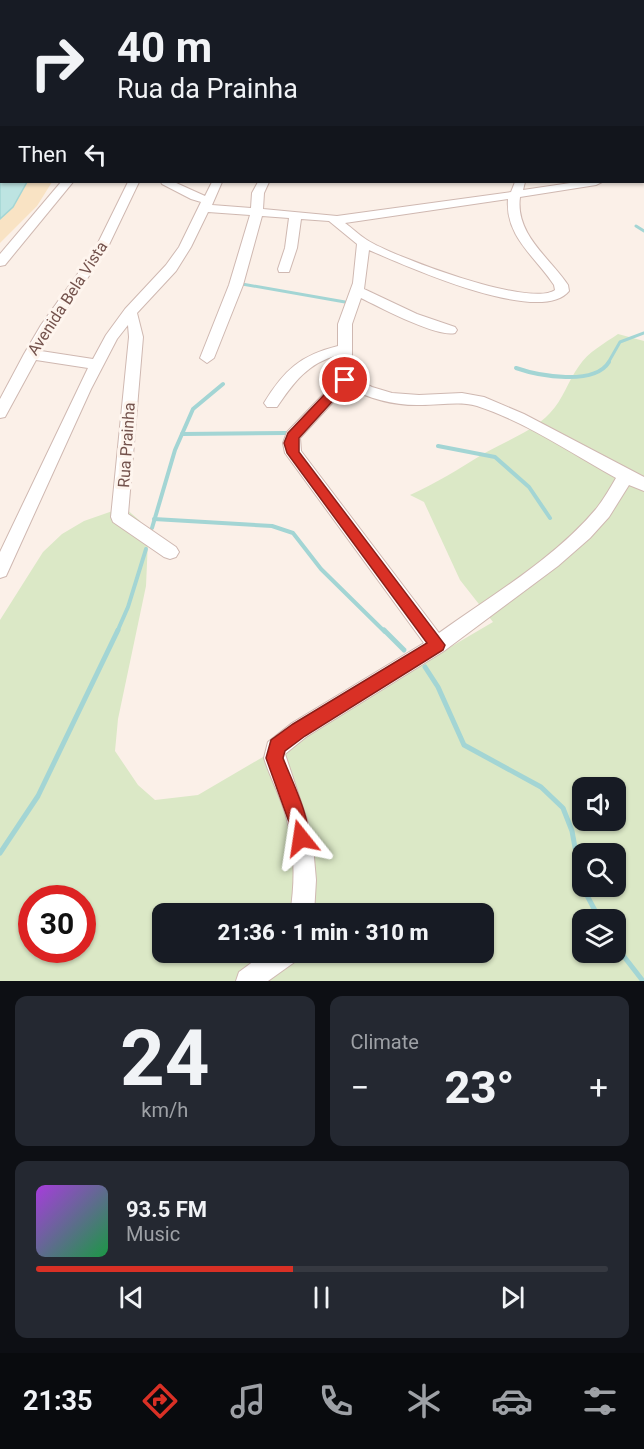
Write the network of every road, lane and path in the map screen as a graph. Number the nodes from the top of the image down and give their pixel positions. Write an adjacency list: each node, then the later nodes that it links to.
1 (66, 183): 14 (street)
2 (134, 183): 20 (street, Avenida Bela Vista)
3 (168, 183): 9 (street)
4 (217, 183): 9 (street)
5 (263, 183): 10 (street)
6 (520, 183): 8 (street)
7 (590, 183): 8 (street)
8 (516, 196): 12 (street); 13 (street)
9 (207, 204): 10 (street); 17 (street)
10 (257, 211): 11 (street); 21 (street)
11 (296, 215): 12 (street); 15 (street)
12 (336, 220): 13 (street)
13 (363, 243): 16 (street)
14 (0, 262)
15 (284, 269)
16 (357, 291): 18 (street); 19 (street)
17 (130, 312): 22 (street); 28 (street, Rua Prainha)
18 (450, 330)
19 (344, 349): 23 (street); 24 (street)
20 (31, 354): 22 (street); 25 (street, Avenida Bela Vista)
21 (207, 358)
22 (98, 364): 29 (street)
23 (345, 380): 26 (street); 30 (street)
24 (272, 403)
25 (0, 413)
26 (626, 476): 27 (street); 30 (street)
27 (644, 485)
28 (170, 552)
29 (0, 571)
30 (437, 645): 31 (street)
31 (304, 903)
32 (273, 963): 33 (street)
33 (249, 981)

